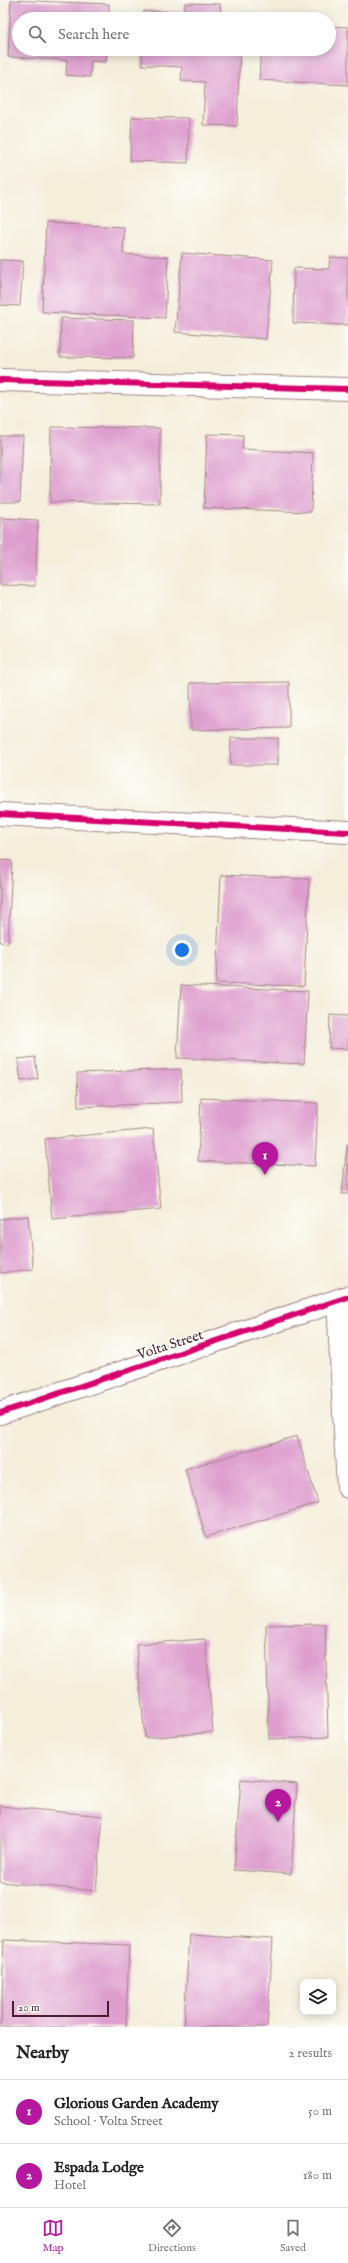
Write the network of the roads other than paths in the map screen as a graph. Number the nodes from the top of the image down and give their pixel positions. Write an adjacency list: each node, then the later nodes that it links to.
1 (0, 380): 2 (street)
2 (348, 389)
3 (0, 814): 4 (street)
4 (348, 832)
5 (343, 1299): 6 (street, Volta Street); 7 (street)
6 (0, 1413)
7 (348, 1487)

